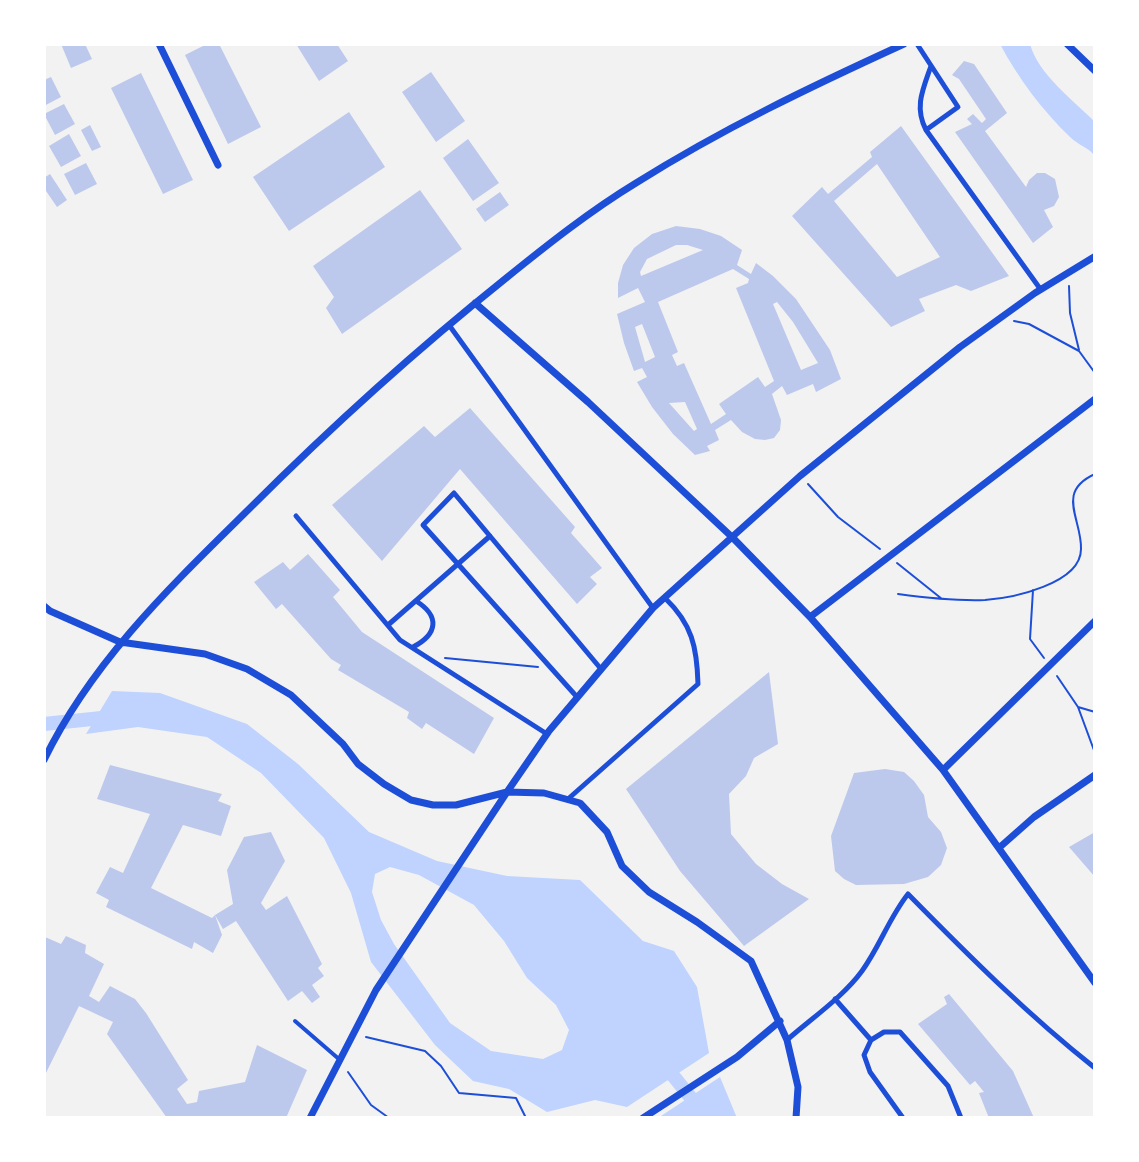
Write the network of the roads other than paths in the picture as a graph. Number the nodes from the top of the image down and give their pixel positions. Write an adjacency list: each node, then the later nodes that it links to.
1 (159, 44): 8 (street)
2 (904, 44): 11 (street)
3 (917, 44): 5 (street)
4 (1067, 44): 6 (street)
5 (931, 66): 7 (street); 7 (street)
6 (1095, 71)
7 (926, 130): 10 (street)
8 (218, 165)
9 (1094, 257): 10 (street)
10 (1041, 290): 16 (street)
11 (475, 303): 12 (street); 16 (street)
12 (449, 325): 21 (street); 25 (street)
13 (1095, 399): 22 (street)
14 (296, 516): 24 (street)
15 (490, 536): 17 (street); 17 (street); 27 (street)
16 (733, 538): 18 (street); 22 (street)
17 (459, 564): 19 (street); 28 (street)
18 (665, 598): 21 (street); 34 (street)
19 (416, 601): 24 (street); 26 (street)
20 (44, 606): 25 (street)
21 (653, 608): 27 (street)
22 (810, 617): 31 (street)
23 (1095, 621): 31 (street)
24 (388, 625): 26 (street)
25 (120, 642): 30 (street); 33 (street)
26 (412, 647): 29 (street)
27 (601, 669): 28 (street)
28 (577, 697): 29 (street)
29 (547, 734): 33 (street)
30 (46, 757)
31 (943, 770): 35 (street)
32 (1095, 775): 35 (street)
33 (507, 792): 34 (street); 42 (street)
34 (567, 800): 39 (street)
35 (1000, 847): 36 (street)
36 (1095, 983)
37 (835, 999): 40 (street); 41 (street); 43 (street)
38 (295, 1021): 42 (lane)
39 (780, 1021): 40 (street); 45 (street)
40 (787, 1040): 46 (street)
41 (871, 1040): 47 (street); 48 (street)
42 (340, 1060): 44 (street)
43 (1095, 1068)
44 (310, 1118)
45 (643, 1118)
46 (796, 1118)
47 (903, 1118)
48 (961, 1118)

